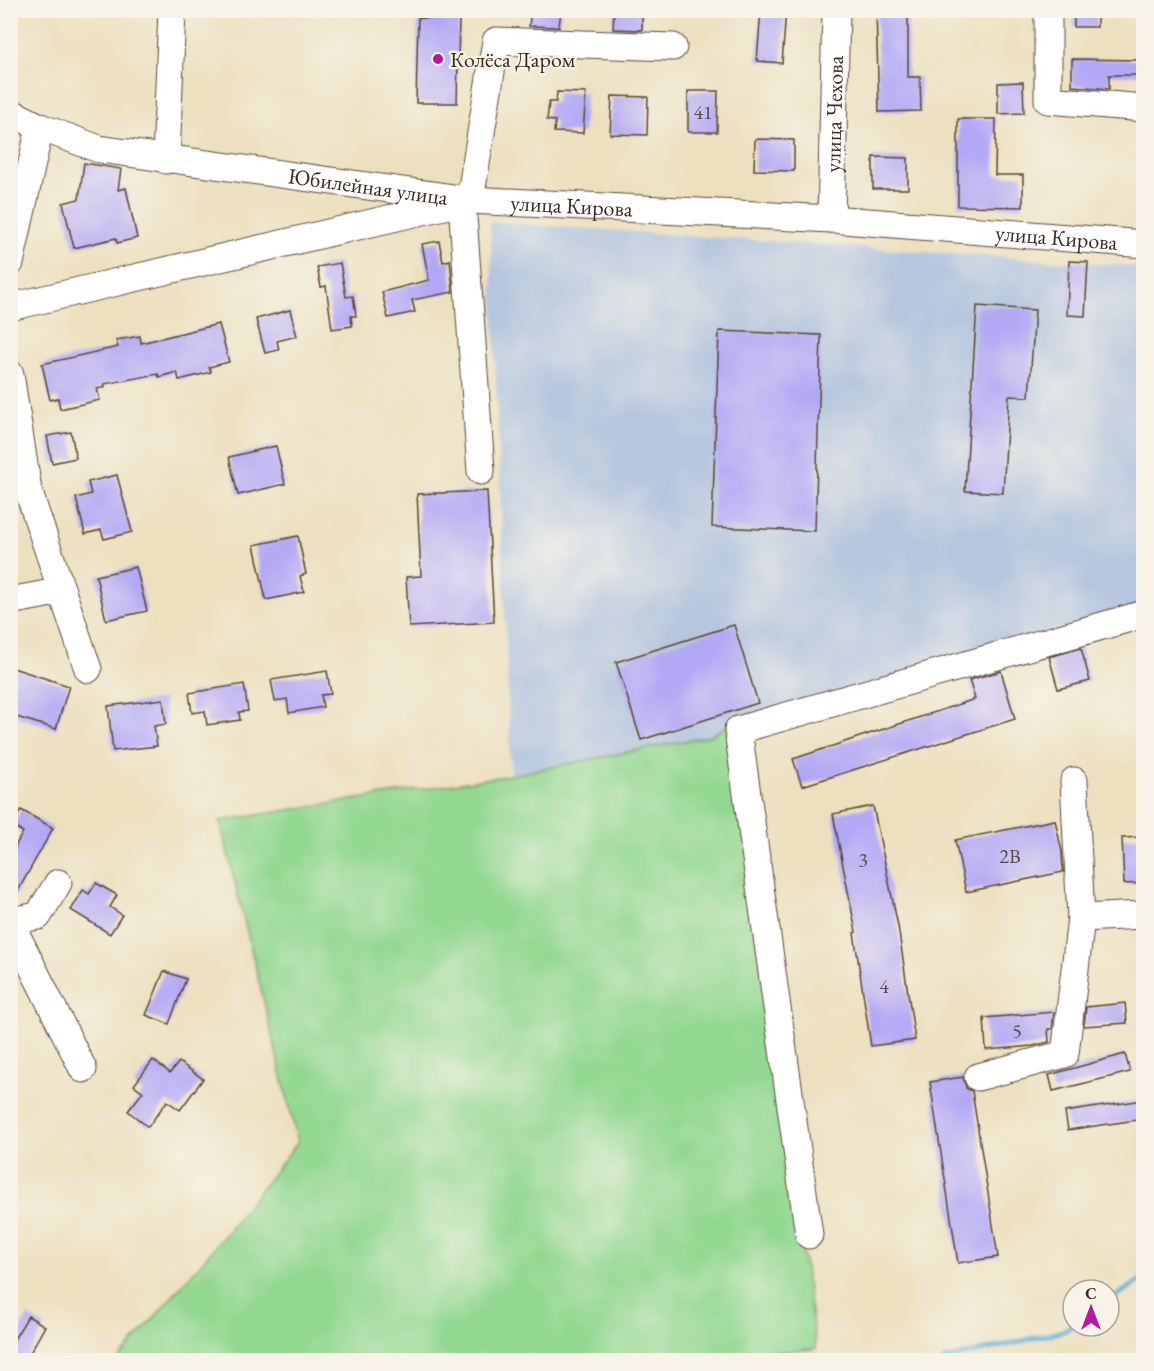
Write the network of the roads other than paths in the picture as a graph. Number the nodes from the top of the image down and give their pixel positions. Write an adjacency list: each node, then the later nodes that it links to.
1 (172, 10): 8 (street)
2 (836, 10): 10 (street, улица Чехова)
3 (1048, 10): 5 (street)
4 (673, 47): 9 (street, Юбилейная улица)
5 (1143, 108)
6 (10, 112): 7 (street, Юбилейная улица)
7 (40, 128): 8 (street, Юбилейная улица); 12 (street)
8 (166, 160): 9 (street, Юбилейная улица)
9 (466, 201): 10 (street, улица Кирова); 13 (street, улица Кирова); 16 (street)
10 (831, 219): 11 (street, улица Кирова)
11 (1143, 244)
12 (10, 263)
13 (10, 307)
14 (10, 374): 15 (street)
15 (15, 427): 17 (street)
16 (482, 471)
17 (62, 591): 18 (street); 20 (street)
18 (10, 601)
19 (1143, 614): 28 (street)
20 (88, 669)
21 (1074, 781): 24 (street)
22 (58, 883): 25 (street)
23 (1143, 915): 24 (street)
24 (1081, 918): 27 (street)
25 (10, 922): 26 (street)
26 (82, 1069)
27 (978, 1077)
28 (809, 1235)

